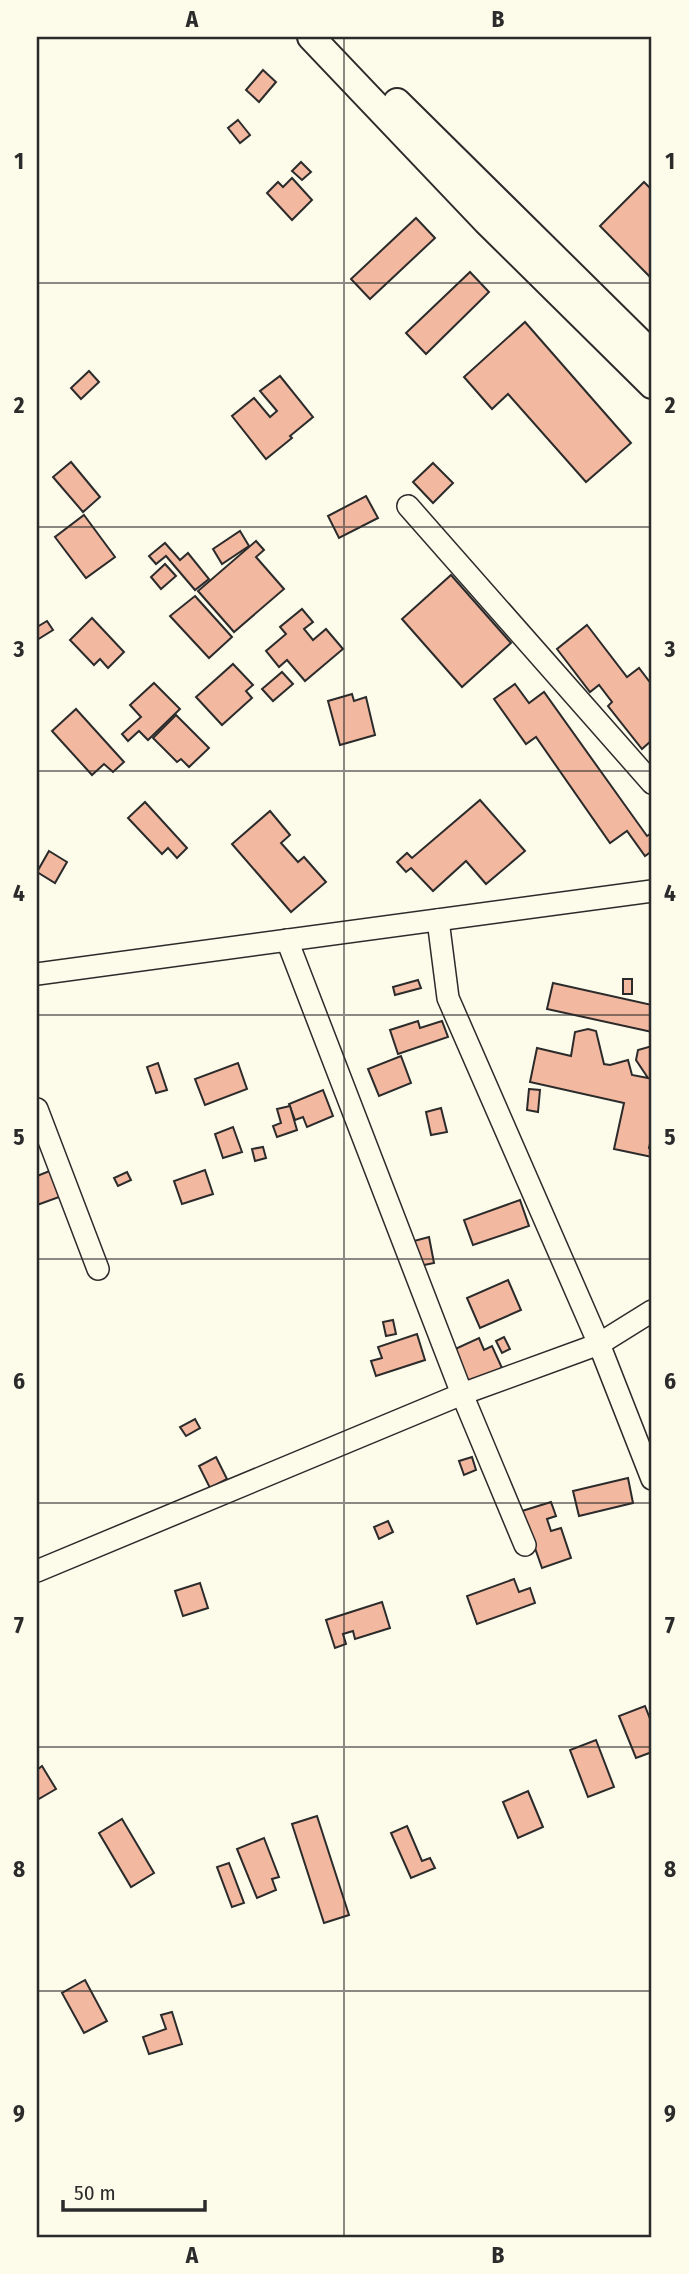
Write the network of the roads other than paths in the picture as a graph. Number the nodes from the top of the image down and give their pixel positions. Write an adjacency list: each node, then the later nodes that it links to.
1 (311, 37): 4 (main road)
2 (334, 37): 3 (main road)
3 (652, 354)
4 (652, 385)
5 (408, 506): 6 (street)
6 (648, 768)
7 (652, 891): 8 (street)
8 (438, 920): 9 (street); 14 (street)
9 (287, 940): 10 (street); 15 (street)
10 (37, 974)
11 (37, 1109): 12 (street)
12 (98, 1269)
13 (652, 1311): 14 (street)
14 (599, 1343): 15 (street); 16 (street)
15 (462, 1394): 17 (street); 18 (street)
16 (652, 1479)
17 (525, 1545)
18 (37, 1571)

